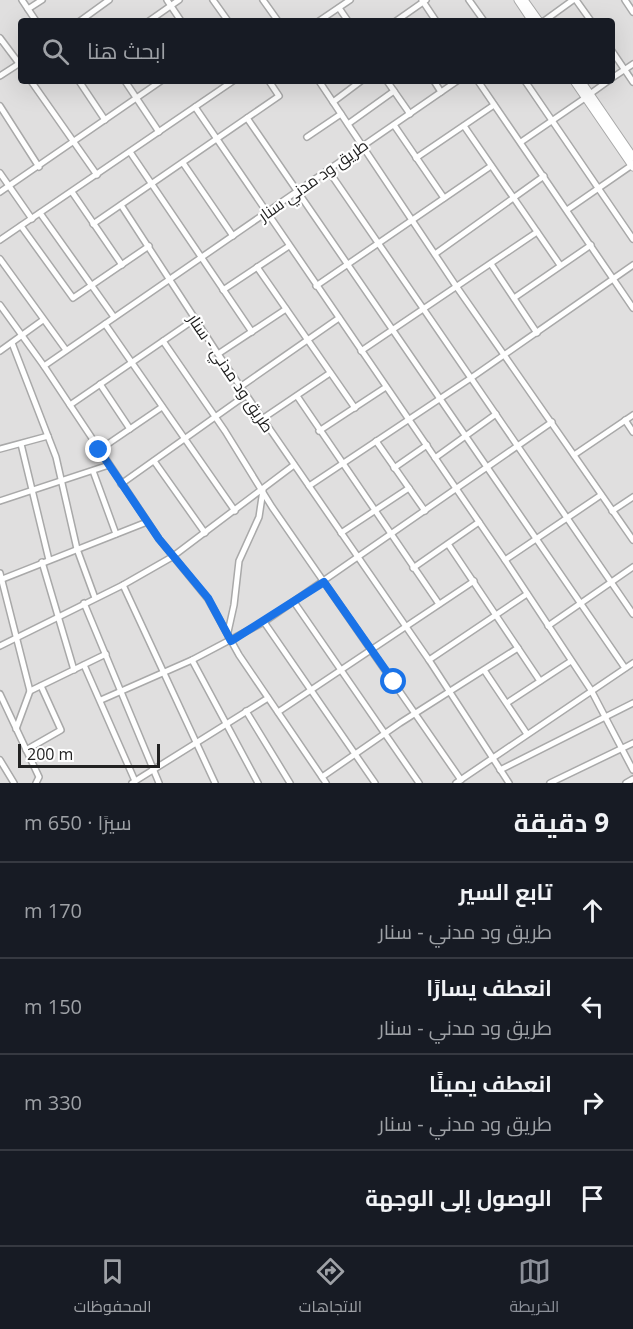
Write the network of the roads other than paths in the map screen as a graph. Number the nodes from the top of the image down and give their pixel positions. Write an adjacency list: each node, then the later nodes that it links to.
1 (22, 0): 17 (street)
2 (42, 0): 17 (street)
3 (109, 0): 20 (street)
4 (167, 0): 15 (street)
5 (180, 0): 15 (street)
6 (213, 0): 23 (street)
7 (263, 0): 24 (street)
8 (350, 0): 16 (street)
9 (470, 0): 29 (street)
10 (518, 0): 30 (street)
11 (524, 0): 31 (street)
12 (574, 0): 32 (street); 33 (street)
13 (625, 0): 18 (street)
14 (423, 1): 27 (street); 28 (street)
15 (171, 6): 21 (street); 22 (street)
16 (339, 8): 25 (street); 26 (street)
17 (28, 9): 19 (street)
18 (633, 12)
19 (34, 18)
20 (86, 18)
21 (153, 18)
22 (179, 18)
23 (226, 18)
24 (276, 18)
25 (324, 18)
26 (346, 18)
27 (400, 18)
28 (434, 18)
29 (482, 18)
30 (530, 18)
31 (537, 18)
32 (548, 18)
33 (589, 18)
34 (0, 38): 36 (street)
35 (615, 55): 39 (street)
36 (18, 61)
37 (633, 64): 39 (street)
38 (18, 65): 40 (street)
39 (625, 69): 41 (street); 42 (street)
40 (0, 76)
41 (615, 76)
42 (633, 82)
43 (33, 84): 78 (street)
44 (81, 84): 70 (street)
45 (127, 84): 62 (street)
46 (157, 84): 62 (street)
47 (224, 84): 66 (street)
48 (270, 84): 69 (street)
49 (321, 84): 63 (street)
50 (357, 84): 63 (street)
51 (389, 84): 59 (street)
52 (436, 84): 60 (street)
53 (452, 84): 60 (street, طريق ود مدني سنار)
54 (480, 84): 64 (street)
55 (527, 84): 71 (street)
56 (577, 84): 61 (street)
57 (582, 84): 61 (street)
58 (604, 84): 61 (street)
59 (394, 91): 68 (street); 72 (street)
60 (441, 92): 68 (street, طريق ود مدني سنار)
61 (588, 96): 71 (street); 82 (street); 86 (street)
62 (137, 98): 70 (street); 75 (street)
63 (333, 102): 67 (street)
64 (494, 105): 74 (street); 79 (street)
65 (0, 106): 87 (street)
66 (195, 107): 75 (street); 77 (street)
67 (341, 114): 72 (street); 76 (street)
68 (410, 114): 73 (street, طريق ود مدني سنار)
69 (247, 118): 77 (street); 95 (street)
70 (105, 120): 78 (street)
71 (552, 120): 79 (street); 94 (street)
72 (348, 124): 80 (street)
73 (394, 125): 80 (street, طريق ود مدني سنار); 83 (street)
74 (464, 126): 83 (street); 85 (street)
75 (159, 132): 81 (street)
76 (307, 138)
77 (216, 139): 84 (street); 102 (street)
78 (74, 142): 87 (street); 90 (street)
79 (521, 142): 91 (street)
80 (363, 146): 88 (street, طريق ود مدني سنار); 105 (street)
81 (130, 152): 90 (street); 92 (street)
82 (633, 157)
83 (416, 158): 98 (street)
84 (183, 163): 92 (street); 109 (street)
85 (491, 166): 98 (street); 99 (street)
86 (632, 166): 94 (street)
87 (39, 167): 93 (street)
88 (328, 170): 95 (street, طريق ود مدني سنار); 112 (street)
89 (0, 172): 93 (street)
90 (97, 175): 97 (street)
91 (544, 176): 99 (street); 101 (street)
92 (151, 184): 100 (street); 117 (street)
93 (9, 186): 96 (street); 104 (street)
94 (598, 189): 101 (street); 110 (street)
95 (297, 191): 102 (street, طريق ود مدني سنار); 121 (street)
96 (0, 192)
97 (72, 192): 103 (street); 106 (street)
98 (444, 198): 105 (street)
99 (514, 198): 108 (street); 116 (street)
100 (121, 205): 106 (street); 114 (street, طريق ود مدني - سنار)
101 (567, 210): 113 (street)
102 (266, 212): 109 (street, طريق ود مدني سنار); 115 (street)
103 (40, 213): 104 (street); 127 (street)
104 (32, 219): 107 (street)
105 (412, 220): 112 (street); 116 (street)
106 (93, 224): 120 (street)
107 (21, 226): 111 (street); 127 (street)
108 (537, 232): 119 (street); 123 (street)
109 (233, 236): 117 (street, طريق ود مدني سنار)
110 (633, 239)
111 (0, 240)
112 (379, 243): 121 (street); 135 (street)
113 (591, 245): 123 (street); 125 (street)
114 (149, 246): 120 (street); 126 (street, طريق ود مدني - سنار)
115 (289, 246): 124 (street); 128 (street)
116 (435, 254): 129 (street)
117 (201, 258): 126 (street, طريق ود مدني سنار); 130 (street)
118 (0, 259): 139 (street)
119 (490, 264): 129 (street); 131 (street)
120 (122, 265): 127 (street)
121 (348, 265): 128 (street); 141 (street)
122 (633, 265): 125 (street)
123 (560, 266): 131 (street)
124 (257, 267): 130 (street); 134 (street)
125 (613, 278): 133 (street); 143 (street)
126 (170, 280): 136 (street, طريق ود مدني سنار); 138 (street, طريق ود مدني - سنار)
127 (92, 285): 136 (street)
128 (316, 286): 137 (street)
129 (456, 286): 135 (street); 152 (street)
130 (223, 290): 142 (street)
131 (514, 298): 143 (street)
132 (0, 304): 144 (street)
133 (633, 308)
134 (286, 309): 142 (street); 145 (street)
135 (423, 309): 141 (street); 156 (street)
136 (114, 317): 140 (street, طريق ود مدني سنار)
137 (339, 318): 145 (street); 150 (street)
138 (195, 319): 146 (street); 151 (street, طريق ود مدني - سنار)
139 (43, 320): 144 (street); 148 (street)
140 (105, 324): 148 (street, طريق ود مدني سنار); 153 (street)
141 (392, 330): 150 (street); 162 (street)
142 (252, 332): 151 (street)
143 (537, 333): 152 (street)
144 (22, 337): 147 (street); 154 (street)
145 (307, 339): 155 (street); 158 (street)
146 (163, 341): 153 (street); 168 (street)
147 (12, 344): 149 (street); 176 (street)
148 (66, 350): 154 (street, طريق ود مدني سنار)
149 (0, 351)
150 (361, 351): 159 (street)
151 (218, 354): 158 (street, طريق ود مدني - سنار)
152 (504, 355): 156 (street); 172 (street)
153 (131, 362): 157 (street); 164 (street)
154 (44, 366): 163 (street)
155 (330, 373): 161 (street); 165 (street)
156 (471, 378): 162 (street); 166 (street)
157 (100, 384): 163 (street); 173 (street)
158 (240, 387): 160 (street, طريق ود مدني - سنار)
159 (386, 387): 165 (street); 170 (street)
160 (246, 395): 168 (street); 169 (street, طريق ود مدني - سنار)
161 (297, 396): 169 (street); 174 (street)
162 (438, 398): 170 (street); 177 (street)
163 (70, 405): 184 (street)
164 (162, 407): 173 (street); 178 (street)
165 (355, 408): 174 (street)
166 (496, 414): 177 (street); 182 (street)
167 (633, 415): 171 (street)
168 (215, 417): 178 (street); 199 (street)
169 (262, 419): 190 (street, طريق ود مدني - سنار)
170 (408, 419): 179 (street); 181 (street)
171 (625, 420): 175 (street); 185 (street)
172 (552, 422): 182 (street); 185 (street)
173 (130, 429): 184 (street)
174 (319, 431): 188 (street)
175 (633, 432)
176 (48, 436): 180 (street); 194 (street)
177 (465, 436): 186 (street); 192 (street)
178 (185, 439): 187 (street); 204 (street)
179 (376, 441): 188 (street); 191 (street)
180 (21, 444): 183 (street); 198 (street)
181 (427, 445): 186 (street); 191 (street)
182 (517, 446): 192 (street); 208 (street)
183 (0, 449)
184 (99, 450): 189 (street)
185 (574, 455): 201 (street)
186 (435, 458): 200 (street)
187 (154, 461): 195 (street); 213 (street)
188 (341, 464): 196 (street); 205 (street)
189 (109, 465): 193 (street); 195 (street)
190 (294, 465): 196 (street, طريق ود مدني - سنار); 199 (street)
191 (394, 468): 197 (street)
192 (487, 468): 200 (street); 215 (street)
193 (93, 471): 194 (street); 212 (street)
194 (63, 479): 198 (street); 218 (street)
195 (121, 484): 209 (street)
196 (309, 486): 211 (street, طريق ود مدني - سنار)
197 (409, 488): 205 (street); 206 (street)
198 (33, 489): 203 (street); 221 (street)
199 (262, 489): 204 (street); 228 (street); 243 (street)
200 (457, 490): 206 (street); 210 (street)
201 (601, 495): 207 (street); 208 (street)
202 (633, 496): 207 (street)
203 (0, 501)
204 (235, 511): 213 (street)
205 (375, 511): 211 (street); 214 (street)
206 (425, 511): 214 (street)
207 (612, 511): 216 (street)
208 (568, 518): 215 (street); 229 (street)
209 (147, 522): 212 (street); 219 (street)
210 (479, 522): 217 (street); 222 (street)
211 (341, 533): 220 (street, طريق ود مدني - سنار)
212 (116, 534): 218 (street)
213 (205, 534): 219 (street)
214 (390, 535): 220 (street); 225 (street)
215 (536, 539): 222 (street); 236 (street)
216 (633, 540)
217 (448, 544): 225 (street); 227 (street)
218 (76, 549): 221 (street); 232 (street)
219 (172, 557): 230 (street); 243 (street)
220 (359, 557): 228 (street); 242 (street, طريق ود مدني - سنار)
221 (49, 560): 223 (street)
222 (506, 560): 231 (street)
223 (42, 562): 226 (street); 239 (street)
224 (633, 567): 229 (street)
225 (413, 568): 235 (street)
226 (1, 577): 244 (street)
227 (474, 581): 235 (street); 238 (street)
228 (324, 582): 233 (street); 248 (street)
229 (611, 583): 236 (street); 237 (street)
230 (123, 585): 232 (street); 259 (street)
231 (527, 594): 238 (street); 241 (street)
232 (95, 598): 234 (street)
233 (294, 602): 240 (street); 257 (street)
234 (84, 603): 239 (street); 249 (street)
235 (439, 604): 242 (street)
236 (580, 604): 241 (street); 255 (street)
237 (633, 614)
238 (496, 615): 247 (street); 251 (street)
239 (57, 616): 244 (street); 256 (street)
240 (264, 622): 245 (street); 262 (street)
241 (548, 626): 252 (street)
242 (406, 627): 248 (street); 251 (street, طريق ود مدني - سنار)
243 (228, 632): 245 (street)
244 (16, 636): 246 (street); 264 (street)
245 (231, 641): 250 (street); 268 (street)
246 (0, 646)
247 (518, 648): 258 (street); 260 (street)
248 (371, 649): 257 (street); 274 (street)
249 (106, 654): 254 (street); 265 (street)
250 (192, 660): 259 (street); 276 (street)
251 (429, 660): 266 (street, طريق ود مدني - سنار)
252 (571, 661): 260 (street); 263 (street)
253 (633, 663): 255 (street)
254 (84, 665): 256 (street); 269 (street)
255 (625, 668): 263 (street)
256 (74, 670): 261 (street)
257 (340, 670): 262 (street); 278 (street)
258 (484, 670): 266 (street); 270 (street)
259 (166, 673): 265 (street); 280 (street)
260 (540, 681): 270 (street)
261 (41, 686): 264 (street); 283 (street)
262 (310, 689): 273 (street); 284 (street)
263 (591, 690): 275 (street); 279 (street)
264 (30, 691): 277 (street)
265 (122, 691): 269 (street); 287 (street)
266 (450, 692): 274 (street); 285 (street, طريق ود مدني - سنار)
267 (0, 694): 277 (street)
268 (268, 698): 272 (street); 273 (street)
269 (101, 700): 293 (street)
270 (507, 703): 279 (street)
271 (633, 703): 275 (street)
272 (246, 711): 276 (street); 299 (street)
273 (278, 712): 290 (street)
274 (416, 713): 278 (street); 292 (street)
275 (605, 717): 282 (street); 288 (street)
276 (225, 723): 280 (street); 298 (street)
277 (16, 729): 283 (street)
278 (384, 734): 284 (street); 301 (street)
279 (527, 734): 285 (street)
280 (197, 740): 287 (street); 297 (street)
281 (633, 743): 282 (street)
282 (622, 749): 289 (street); 303 (street)
283 (26, 750): 295 (street)
284 (355, 754): 290 (street); 300 (street)
285 (492, 758): 288 (street, طريق ود مدني - سنار); 292 (street)
286 (0, 760): 294 (street)
287 (153, 769): 293 (street); 296 (street)
288 (500, 770): 302 (street, طريق ود مدني - سنار)
289 (633, 770)
290 (324, 780)
291 (633, 780): 304 (street)
292 (458, 781)
293 (134, 782)
294 (14, 783)
295 (36, 783)
296 (159, 783)
297 (215, 783)
298 (258, 783)
299 (290, 783)
300 (375, 783)
301 (419, 783)
302 (509, 783)
303 (550, 783)
304 (626, 783)

